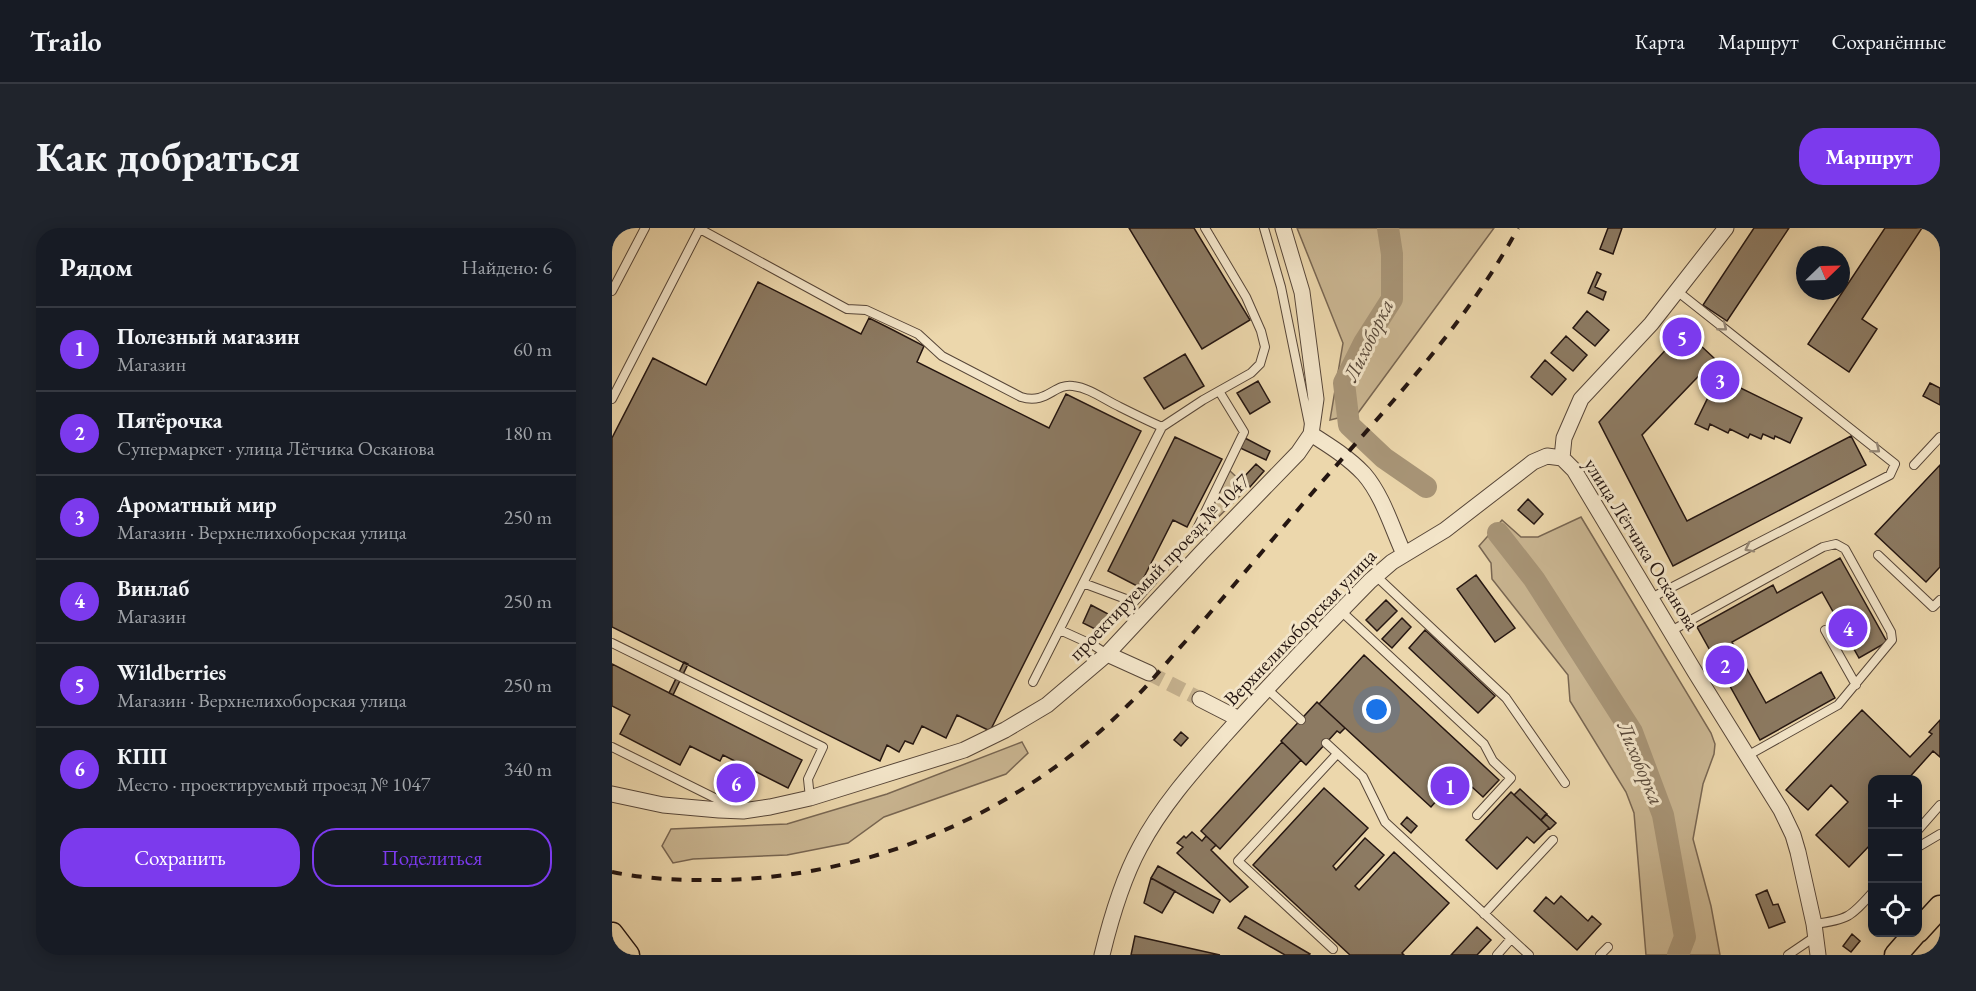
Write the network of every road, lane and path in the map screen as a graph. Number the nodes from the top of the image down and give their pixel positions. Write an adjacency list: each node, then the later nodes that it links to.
1 (645, 228): 7 (lane)
2 (1205, 228): 9 (lane)
3 (1264, 228): 12 (lane)
4 (1284, 228): 12 (street)
5 (1726, 228): 8 (street)
6 (700, 229): 10 (lane); 11 (lane)
7 (612, 291)
8 (1677, 291): 14 (street); 20 (lane, one-way to 20)
9 (1219, 391): 11 (lane); 19 (lane)
10 (612, 399)
11 (1162, 427): 19 (lane)
12 (1311, 434): 16 (street); 27 (street, проектируемый проезд № 1047)
13 (1940, 437): 15 (lane)
14 (1563, 458): 16 (street, Верхнелихоборская улица); 20 (street, улица Лётчика Осканова)
15 (1914, 465)
16 (1404, 554): 18 (street, Верхнелихоборская улица)
17 (1878, 555): 21 (lane)
18 (1376, 576): 22 (street, Верхнелихоборская улица); 39 (lane)
19 (1083, 583): 23 (lane)
20 (1651, 598): 25 (street, улица Лётчика Осканова)
21 (1940, 600)
22 (1341, 611): 31 (street, Верхнелихоборская улица); 44 (lane)
23 (1060, 630): 27 (lane); 29 (lane)
24 (1826, 630): 30 (lane)
25 (1671, 631): 30 (lane); 38 (street, улица Лётчика Осканова)
26 (612, 643): 41 (lane)
27 (1107, 654): 28 (street); 41 (street, проектируемый проезд № 1047)
28 (1149, 672)
29 (1033, 682)
30 (1856, 685): 38 (lane)
31 (1267, 689): 33 (street, Верхнелихоборская улица); 34 (lane)
32 (1200, 699): 33 (street)
33 (1239, 719): 60 (street, Верхнелихоборская улица)
34 (1301, 720)
35 (1326, 743): 37 (lane)
36 (612, 747): 43 (lane)
37 (1337, 754): 51 (lane); 58 (lane)
38 (1747, 756): 56 (street, улица Лётчика Осканова)
39 (1565, 783)
40 (612, 794): 43 (street, проектируемый проезд № 1047)
41 (810, 798): 43 (street, проектируемый проезд № 1047)
42 (1940, 805): 45 (lane)
43 (743, 811)
44 (1477, 814)
45 (1918, 829)
46 (1940, 834): 48 (lane)
47 (1554, 840): 51 (lane)
48 (1922, 844)
49 (1868, 898): 56 (lane)
50 (1940, 907): 52 (main road)
51 (1484, 914): 55 (lane)
52 (1922, 927)
53 (612, 934): 59 (main road)
54 (1912, 937): 65 (main road)
55 (1511, 939): 61 (lane); 62 (lane)
56 (1818, 943): 64 (lane)
57 (1608, 947): 63 (lane)
58 (1333, 950)
59 (628, 955)
60 (1102, 955)
61 (1497, 955)
62 (1529, 955)
63 (1600, 955)
64 (1788, 955)
65 (1896, 955)

